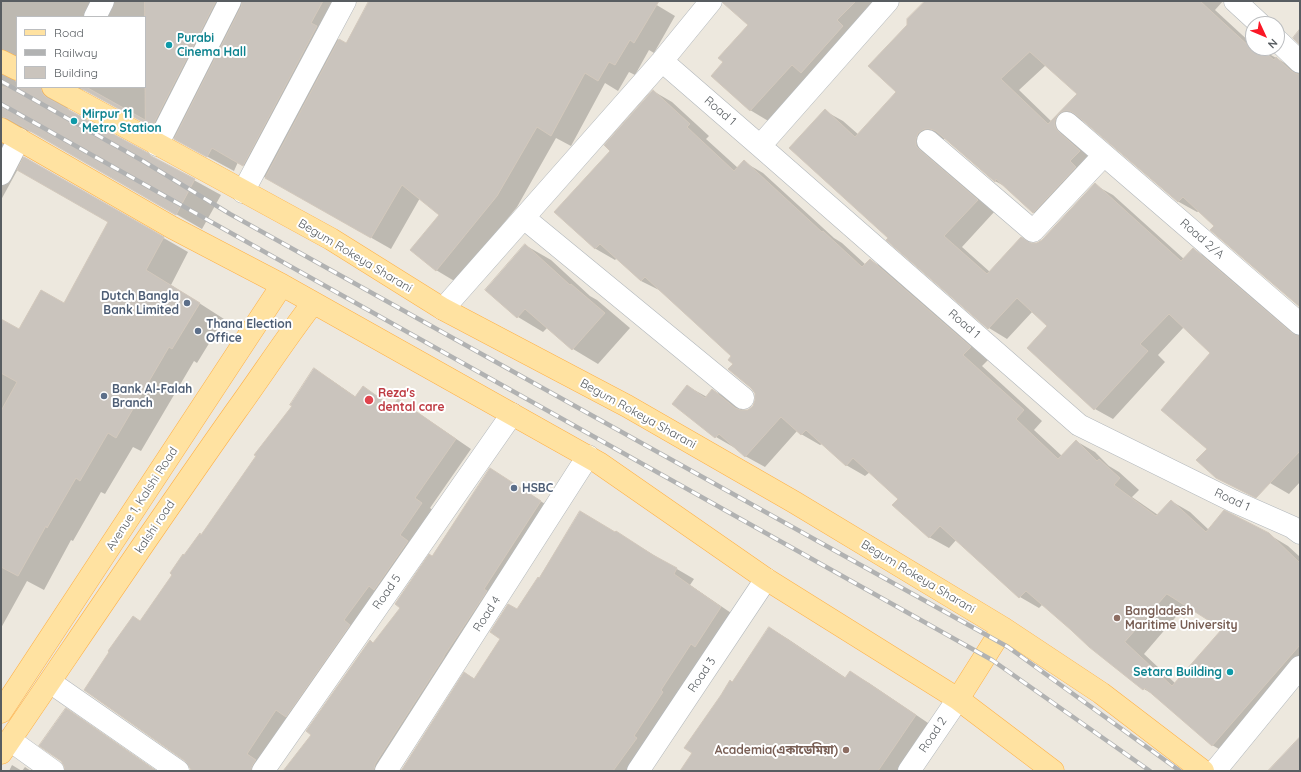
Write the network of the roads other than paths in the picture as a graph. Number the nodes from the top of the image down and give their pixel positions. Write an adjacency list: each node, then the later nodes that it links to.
1 (103, 1): 7 (street)
2 (230, 1): 19 (street)
3 (345, 1): 23 (street)
4 (710, 1): 11 (street)
5 (888, 1): 20 (street)
6 (1235, 1): 8 (street)
7 (96, 16)
8 (1251, 16)
9 (1285, 48): 12 (street)
10 (1, 61): 13 (main road)
11 (662, 61): 20 (street, Road 1); 24 (street)
12 (1300, 62)
13 (16, 68)
14 (56, 88): 19 (main road, Begum Rokeya Sharani)
15 (1067, 123): 21 (street, Road 2/A)
16 (1, 129): 17 (main road)
17 (19, 140): 22 (street); 25 (main road)
18 (928, 141): 21 (street)
19 (157, 145): 23 (main road, Begum Rokeya Sharani)
20 (760, 146): 32 (street, Road 1)
21 (1104, 155): 28 (street, Road 2/A)
22 (1, 174)
23 (243, 192): 27 (main road, Begum Rokeya Sharani)
24 (524, 218): 27 (street); 29 (street)
25 (282, 285): 26 (main road); 38 (main road, Avenue 1, Kalshi Road)
26 (313, 303): 30 (main road); 36 (main road, kalshi road)
27 (443, 309): 34 (main road, Begum Rokeya Sharani)
28 (1300, 324)
29 (742, 398)
30 (512, 414): 31 (main road); 42 (street, Road 5)
31 (588, 456): 33 (main road); 43 (street, Road 4)
32 (1300, 534)
33 (766, 579): 37 (main road); 44 (street, Road 3)
34 (1003, 628): 37 (main road); 47 (main road, Begum Rokeya Sharani)
35 (1300, 667): 48 (street)
36 (50, 682): 39 (main road, kalshi road); 41 (street)
37 (958, 699): 45 (street, Road 2); 46 (main road)
38 (1, 712)
39 (5, 747): 40 (street)
40 (53, 771)
41 (178, 771)
42 (263, 771)
43 (386, 771)
44 (638, 771)
45 (909, 771)
46 (1053, 771)
47 (1203, 771)
48 (1215, 771)

